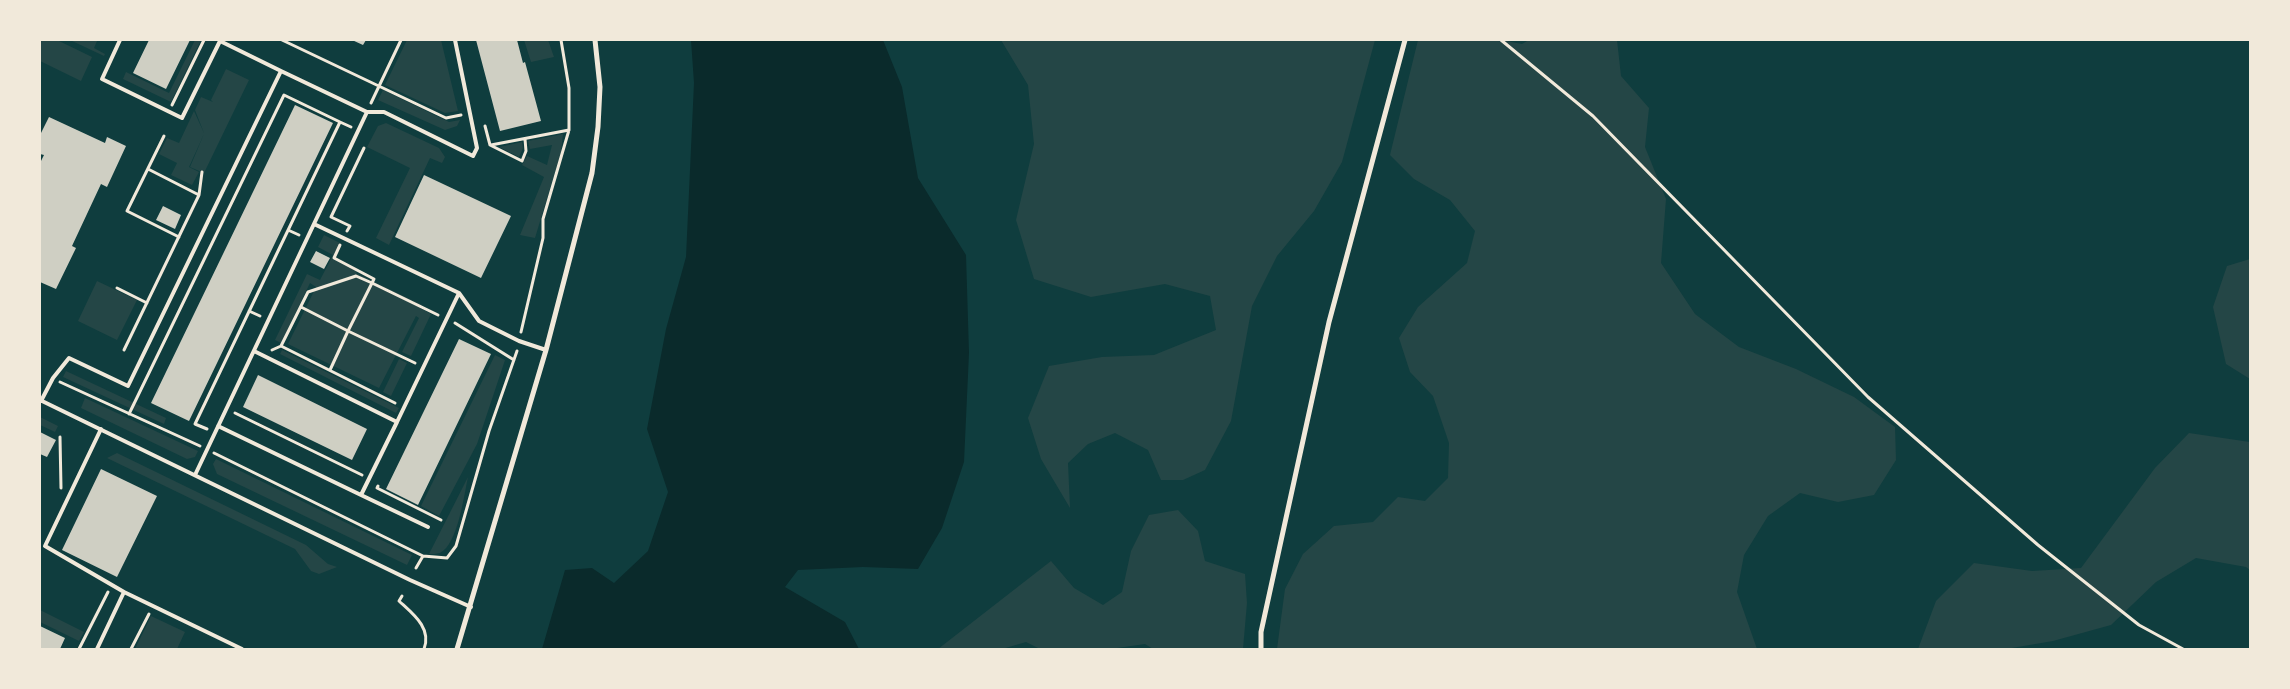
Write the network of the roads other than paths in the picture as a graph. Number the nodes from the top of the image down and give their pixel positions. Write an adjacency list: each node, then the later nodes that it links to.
1 (120, 40): 5 (lane)
2 (455, 40): 6 (lane)
3 (595, 40): 9 (street)
4 (1405, 40): 23 (street)
5 (281, 71): 6 (lane); 11 (lane)
6 (367, 112): 7 (lane)
7 (314, 224): 8 (lane); 10 (lane)
8 (459, 293): 9 (lane); 12 (lane)
9 (546, 350): 19 (street)
10 (254, 351): 12 (lane); 13 (lane)
11 (41, 401): 14 (lane)
12 (397, 422): 16 (lane)
13 (218, 426): 15 (lane); 16 (lane)
14 (101, 430): 15 (lane); 18 (lane)
15 (195, 475): 19 (lane)
16 (361, 495): 17 (lane)
17 (428, 527)
18 (124, 592): 20 (lane); 21 (lane)
19 (471, 607): 22 (street)
20 (97, 649)
21 (242, 649)
22 (457, 649)
23 (1261, 649)

